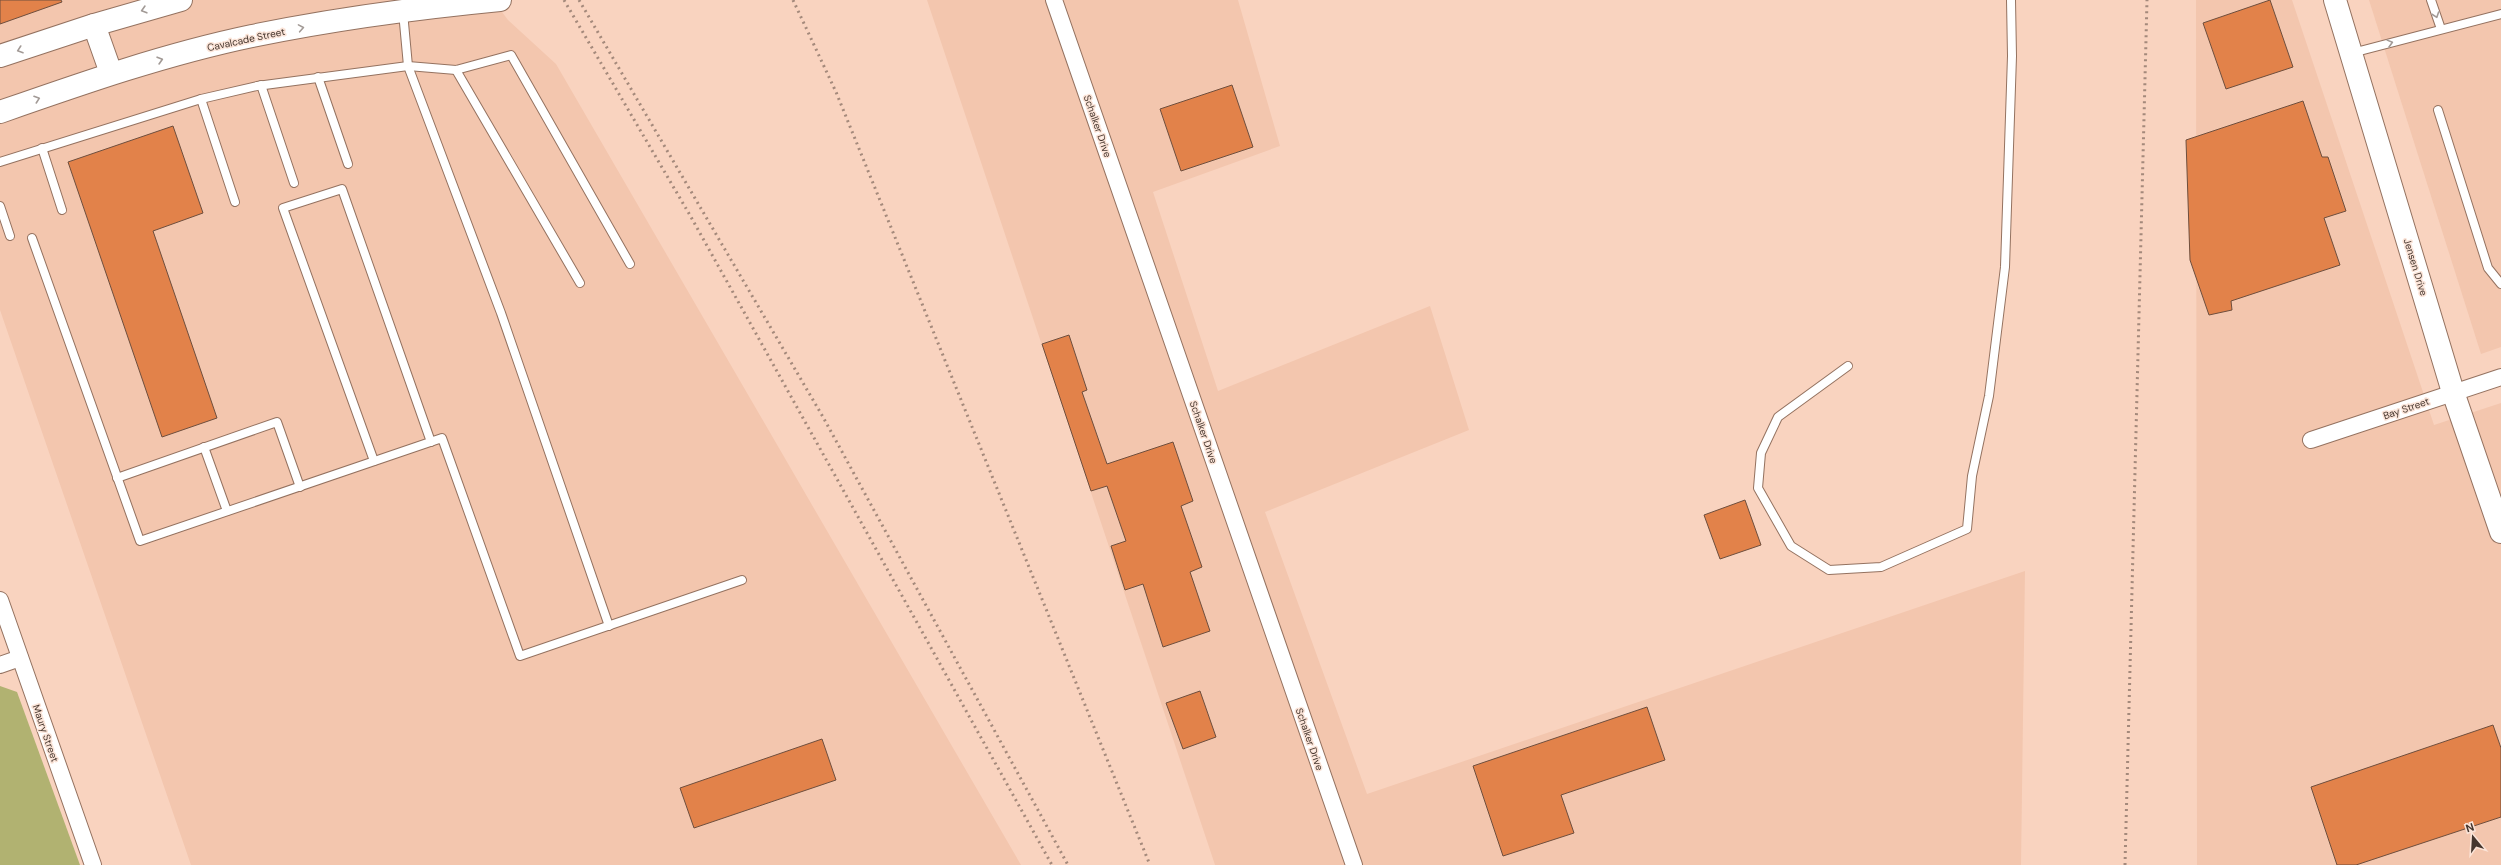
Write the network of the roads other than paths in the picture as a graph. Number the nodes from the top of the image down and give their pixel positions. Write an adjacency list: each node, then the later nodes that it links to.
1 (181, 0): 9 (main road, one-way to 9)
2 (500, 0): 7 (main road, Cavalcade Street)
3 (1054, 0): 50 (street, Schalker Drive)
4 (2011, 0): 33 (lane)
5 (2335, 0): 11 (main road, Jensen Drive)
6 (2431, 0): 10 (lane, one-way to 10)
7 (402, 5): 13 (lane); 15 (main road, Cavalcade Street, one-way to 7)
8 (2501, 14): 10 (lane)
9 (94, 24): 12 (main road, one-way to 12); 15 (main road)
10 (2441, 29): 11 (lane, one-way to 10)
11 (2352, 53): 35 (main road, Jensen Drive)
12 (0, 56)
13 (408, 66): 14 (lane); 16 (lane); 46 (lane)
14 (456, 70): 30 (lane); 31 (lane)
15 (111, 74): 20 (main road, Cavalcade Street, one-way to 15)
16 (318, 77): 17 (lane); 23 (lane)
17 (261, 86): 18 (lane); 24 (lane)
18 (201, 99): 21 (lane); 25 (lane)
19 (2438, 110): 32 (lane)
20 (0, 112)
21 (42, 148): 22 (lane); 27 (lane)
22 (0, 162)
23 (348, 164)
24 (294, 183)
25 (235, 202)
26 (0, 206): 28 (lane)
27 (62, 210)
28 (10, 236)
29 (32, 238): 40 (lane)
30 (630, 264)
31 (580, 283)
32 (2501, 284)
33 (1848, 366)
34 (2501, 377): 35 (street, Bay Street)
35 (2453, 392): 36 (street, Bay Street); 43 (main road, Jensen Drive)
36 (2311, 440)
37 (430, 442): 39 (lane); 39 (lane); 46 (lane)
38 (204, 447): 40 (lane); 41 (lane); 42 (lane)
39 (374, 461): 41 (lane)
40 (117, 478): 42 (lane)
41 (300, 487): 42 (lane)
42 (227, 512)
43 (2501, 532)
44 (742, 580): 46 (lane)
45 (0, 600): 47 (street, Maury Street)
46 (609, 626)
47 (20, 658): 48 (street); 49 (street, Maury Street)
48 (0, 665)
49 (93, 865)
50 (1354, 865)

